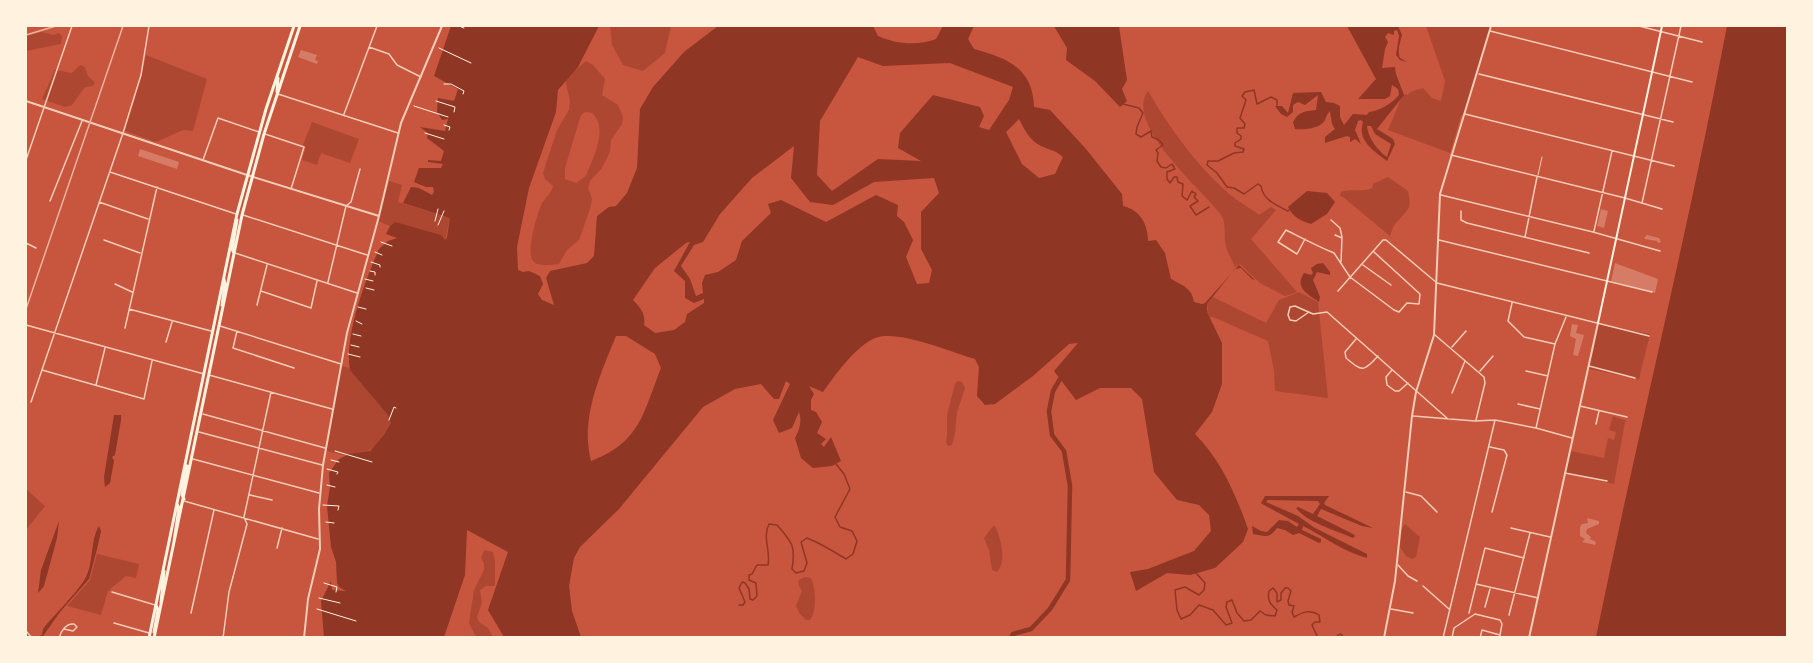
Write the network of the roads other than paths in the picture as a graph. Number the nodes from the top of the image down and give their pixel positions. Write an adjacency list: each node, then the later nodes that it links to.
1 (72, 26): 24 (street)
2 (149, 26): 33 (street)
3 (293, 26): 18 (main road)
4 (300, 26): 22 (main road)
5 (377, 26): 15 (street)
6 (442, 26): 19 (street)
7 (1491, 26): 11 (street)
8 (1639, 26): 12 (street)
9 (1662, 26): 12 (main road)
10 (1681, 26): 13 (street)
11 (1490, 31): 16 (street); 17 (street)
12 (1661, 31): 13 (street); 16 (main road)
13 (1679, 35): 14 (street); 20 (street)
14 (1702, 42)
15 (368, 47): 19 (street); 27 (street)
16 (1652, 72): 20 (street); 26 (main road)
17 (1476, 73): 25 (street); 26 (street)
18 (278, 74): 22 (main road); 31 (main road)
19 (421, 77): 32 (street)
20 (1670, 77): 21 (street); 28 (street)
21 (1692, 82)
22 (277, 94): 27 (street); 34 (main road)
23 (26, 101): 24 (street)
24 (43, 106): 29 (street); 39 (street)
25 (1464, 114): 35 (street); 36 (street)
26 (1643, 114): 28 (street); 37 (main road)
27 (344, 115): 32 (street)
28 (1661, 119): 30 (street); 41 (street)
29 (82, 120): 33 (street); 53 (street)
30 (1673, 122)
31 (260, 133): 40 (street); 45 (main road)
32 (398, 133): 61 (street)
33 (123, 134): 40 (street); 44 (street)
34 (264, 134): 47 (main road); 49 (street)
35 (1612, 151): 37 (street); 50 (street)
36 (1451, 155): 46 (street); 51 (street)
37 (1634, 156): 41 (street); 52 (main road)
38 (1542, 157): 46 (lane)
39 (26, 160)
40 (203, 160): 45 (street)
41 (1653, 160): 42 (street); 55 (street)
42 (1674, 166)
43 (360, 169): 56 (street)
44 (110, 172): 48 (street); 54 (street)
45 (247, 175): 47 (street); 60 (main road)
46 (1538, 176): 50 (street); 62 (street)
47 (252, 177): 49 (street); 59 (main road)
48 (156, 187): 60 (street); 63 (street)
49 (291, 189): 56 (street)
50 (1602, 193): 52 (street); 65 (street)
51 (1440, 194): 62 (street); 72 (street)
52 (1625, 198): 55 (street); 69 (main road)
53 (50, 201)
54 (99, 202): 63 (street); 112 (street)
55 (1642, 203): 57 (street)
56 (346, 206): 61 (street); 74 (street)
57 (1662, 209)
58 (1461, 211): 67 (street)
59 (242, 215): 74 (street); 79 (main road)
60 (237, 216): 79 (main road); 86 (main road)
61 (379, 216): 81 (street)
62 (1529, 216): 65 (street); 67 (street)
63 (149, 219): 78 (street)
64 (1331, 220): 68 (street)
65 (1593, 232): 69 (street)
66 (1335, 235): 68 (street)
67 (1524, 237): 80 (street)
68 (1342, 238): 84 (street)
69 (1616, 238): 77 (street); 88 (main road)
70 (1305, 239): 70 (street); 84 (street)
71 (104, 240): 78 (street)
72 (1438, 240): 88 (street); 90 (street)
73 (26, 243): 75 (street)
74 (338, 245): 81 (street); 89 (street)
75 (36, 248)
76 (1373, 251): 83 (street); 85 (street); 90 (street)
77 (1660, 251)
78 (141, 253): 96 (street)
79 (234, 253): 82 (street); 100 (main road)
80 (1589, 253)
81 (368, 255): 97 (street)
82 (267, 264): 87 (street); 93 (street)
83 (1362, 264): 85 (street); 92 (street)
84 (1341, 266): 85 (street)
85 (1350, 277): 94 (street)
86 (223, 278): 100 (main road); 111 (main road)
87 (317, 280): 89 (street); 93 (street)
88 (1607, 282): 95 (street); 105 (main road)
89 (328, 283): 97 (street)
90 (1437, 283): 98 (street); 113 (street)
91 (115, 284): 96 (street)
92 (1391, 285)
93 (261, 291): 99 (street)
94 (1338, 291)
95 (1652, 292)
96 (133, 293): 101 (street)
97 (357, 293): 124 (street)
98 (1512, 302): 103 (street); 117 (street)
99 (257, 305)
100 (223, 306): 107 (main road)
101 (129, 309): 104 (street); 108 (street)
102 (1309, 312): 102 (street); 115 (street)
103 (1566, 316): 105 (street); 117 (street)
104 (172, 321): 111 (street); 116 (street)
105 (1598, 323): 114 (street); 125 (street)
106 (26, 325): 112 (street)
107 (219, 325): 109 (street); 132 (main road)
108 (125, 328)
109 (237, 330): 124 (street); 126 (street)
110 (1466, 331): 119 (street)
111 (212, 332): 131 (main road)
112 (54, 334): 118 (street); 128 (street)
113 (1434, 335): 119 (street); 138 (street)
114 (1649, 336)
115 (1356, 338): 120 (street); 120 (street)
116 (166, 342)
117 (1555, 344): 133 (street)
118 (106, 348): 122 (street); 136 (street)
119 (1451, 348): 123 (street)
120 (1378, 356): 127 (street)
121 (1493, 356): 130 (street)
122 (152, 360): 131 (street); 136 (street)
123 (1465, 360): 130 (street); 139 (street)
124 (341, 364): 143 (street)
125 (1588, 366): 134 (street); 142 (street)
126 (294, 368)
127 (1392, 369): 135 (street); 135 (street)
128 (41, 370): 136 (street); 140 (street)
129 (1526, 371): 133 (street)
130 (1479, 372): 151 (street)
131 (204, 374): 132 (street); 161 (main road)
132 (209, 375): 137 (street); 146 (main road)
133 (1548, 376): 144 (street)
134 (1635, 378)
135 (1408, 383): 138 (street)
136 (96, 385)
137 (271, 392): 143 (street); 154 (street)
138 (1416, 392): 147 (street); 149 (street)
139 (1452, 393)
140 (31, 402)
141 (1518, 404): 144 (street)
142 (1579, 405): 145 (street); 156 (street)
143 (332, 409): 159 (street)
144 (1540, 409): 153 (street)
145 (1599, 410): 148 (street); 152 (street)
146 (202, 414): 154 (street); 155 (main road)
147 (1412, 416): 149 (street); 166 (street)
148 (1627, 417)
149 (1448, 419): 151 (street)
150 (1496, 420): 151 (street); 153 (street); 157 (street)
151 (1476, 421)
152 (1596, 424)
153 (1536, 428): 156 (street)
154 (263, 430): 158 (street); 159 (street)
155 (198, 431): 158 (street); 160 (main road)
156 (1572, 438): 163 (street)
157 (1489, 447): 174 (street); 197 (street)
158 (259, 448): 162 (street); 164 (street)
159 (326, 448): 162 (street)
160 (192, 459): 164 (street); 169 (main road)
161 (186, 464): 169 (main road); 171 (main road)
162 (323, 465): 167 (street)
163 (1564, 473): 165 (street); 179 (street)
164 (253, 475): 167 (street); 168 (street)
165 (1607, 481)
166 (1405, 492): 173 (street); 184 (street)
167 (320, 493): 180 (street)
168 (249, 494): 170 (street); 175 (street)
169 (184, 500): 172 (street); 181 (main road)
170 (272, 500)
171 (177, 504): 181 (main road); 185 (main road)
172 (214, 509): 175 (street); 198 (street)
173 (1437, 512)
174 (1492, 512)
175 (244, 517): 176 (street); 210 (street)
176 (283, 527): 180 (street); 182 (street)
177 (1511, 528): 178 (street)
178 (1530, 533): 179 (street); 183 (street)
179 (1550, 537): 192 (street)
180 (320, 540): 211 (street)
181 (175, 542): 193 (main road)
182 (277, 548)
183 (1524, 558): 187 (street); 191 (street)
184 (1397, 564): 186 (street); 196 (street)
185 (163, 569): 193 (main road); 194 (main road)
186 (1417, 582)
187 (1475, 584): 189 (street); 200 (street)
188 (1423, 586): 197 (street)
189 (1491, 588): 191 (street); 195 (street)
190 (112, 592): 194 (street)
191 (1515, 593): 192 (street); 201 (street)
192 (1538, 598): 216 (street)
193 (162, 604): 207 (main road)
194 (156, 606): 205 (main road); 207 (main road)
195 (1485, 607)
196 (1390, 609): 199 (street); 212 (street)
197 (1450, 610): 213 (street)
198 (191, 613)
199 (1413, 613)
200 (1468, 613)
201 (1509, 615)
202 (114, 623): 205 (street)
203 (64, 629): 209 (street)
204 (26, 631): 208 (street)
205 (149, 635)
206 (1500, 636): 214 (street); 215 (street)
207 (154, 637)
208 (32, 638)
209 (59, 638)
210 (223, 638)
211 (303, 638)
212 (1384, 638)
213 (1443, 638)
214 (1452, 638)
215 (1480, 638)
216 (1529, 638)

